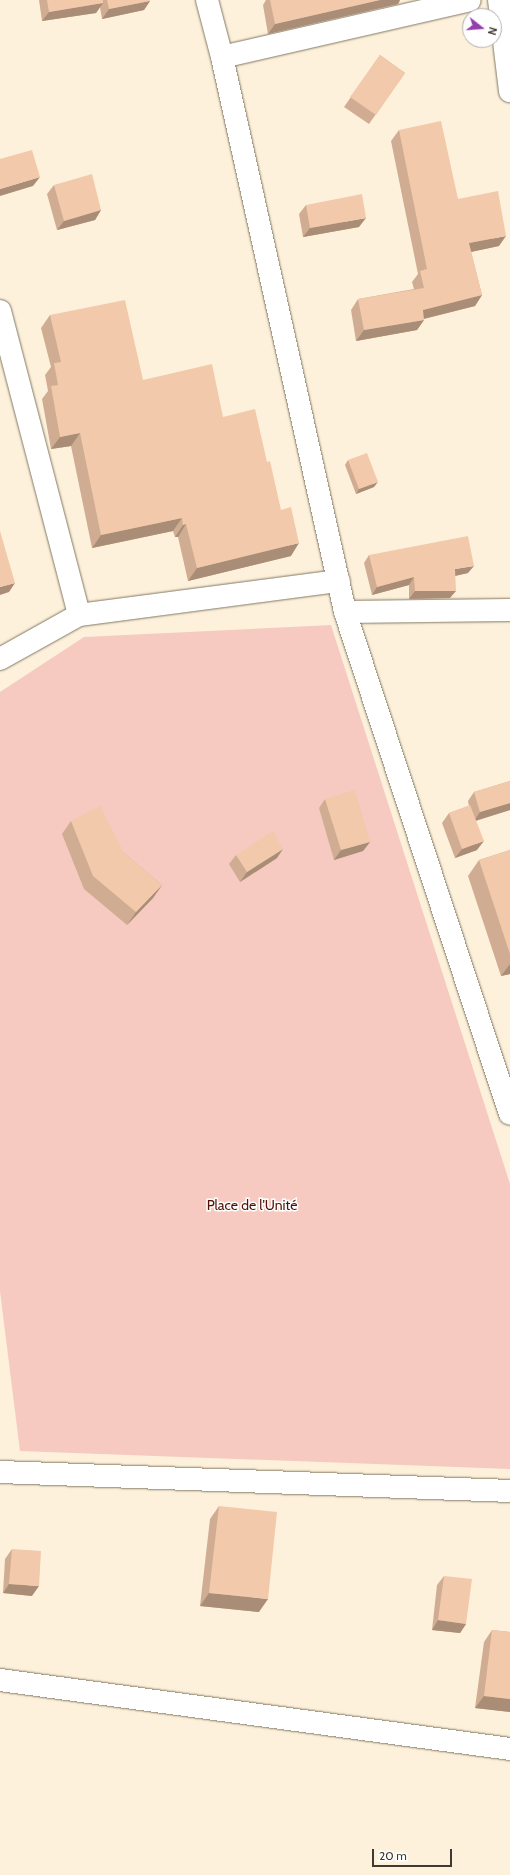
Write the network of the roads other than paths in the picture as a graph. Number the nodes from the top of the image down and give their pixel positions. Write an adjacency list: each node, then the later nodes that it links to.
1 (207, 0): 4 (street)
2 (470, 0): 4 (street)
3 (499, 0): 5 (street)
4 (222, 58): 7 (street)
5 (510, 91)
6 (0, 311): 10 (street)
7 (339, 581): 9 (street); 10 (street)
8 (510, 610): 9 (street)
9 (345, 612): 12 (street)
10 (79, 615): 11 (street)
11 (0, 660)
12 (506, 1088): 13 (street)
13 (510, 1114)
14 (0, 1472): 15 (street)
15 (510, 1491)
16 (0, 1680): 17 (street)
17 (510, 1749)

